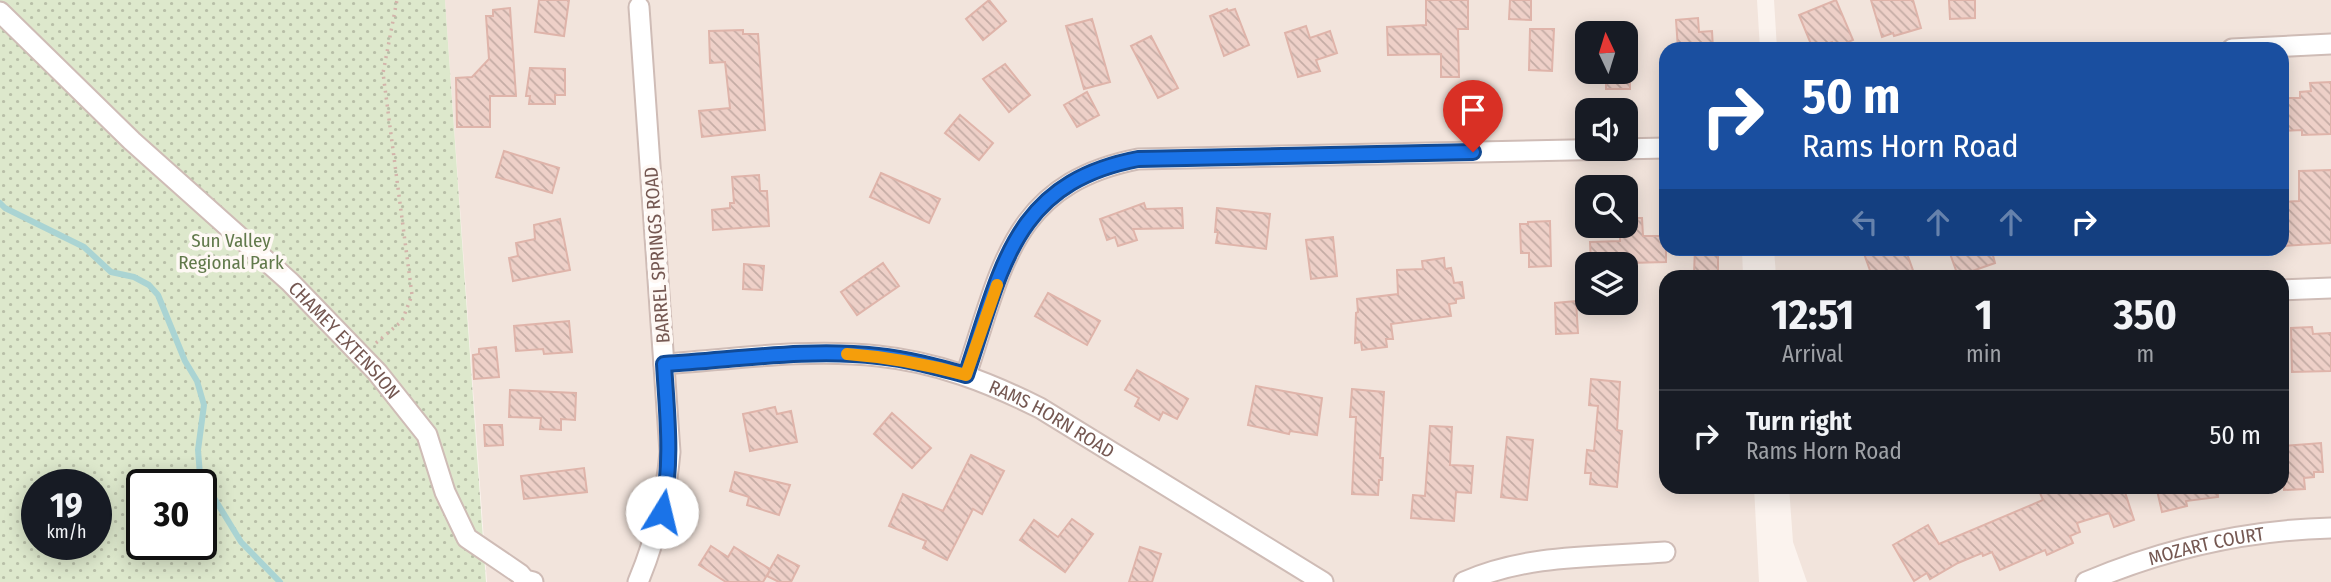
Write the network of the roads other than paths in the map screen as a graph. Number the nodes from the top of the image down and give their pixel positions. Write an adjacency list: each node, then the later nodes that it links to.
1 (639, 7): 8 (street, BARREL SPRINGS ROAD)
2 (0, 12): 12 (street, CHAMEY EXTENSION)
3 (2331, 44): 4 (street)
4 (2289, 46)
5 (1659, 148): 9 (street)
6 (2331, 288): 7 (street)
7 (2289, 290)
8 (664, 364): 9 (street, RAMS HORN ROAD); 13 (street, BARREL SPRINGS ROAD)
9 (966, 375): 14 (street, RAMS HORN ROAD)
10 (2331, 528): 16 (street, MOZART COURT)
11 (1665, 552): 15 (street)
12 (529, 581)
13 (638, 582)
14 (1323, 582)
15 (1464, 582)
16 (2086, 582)

